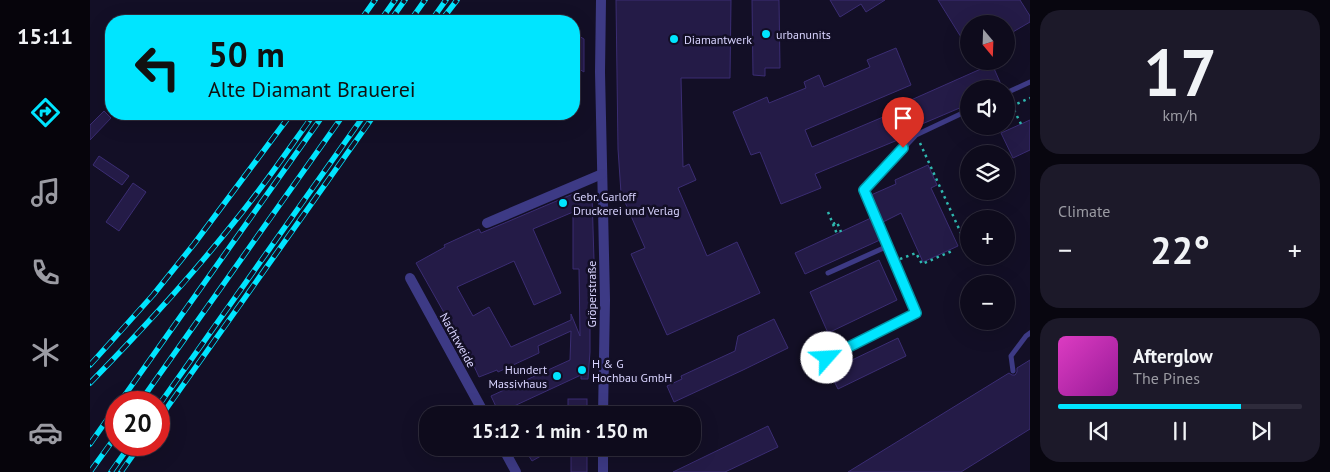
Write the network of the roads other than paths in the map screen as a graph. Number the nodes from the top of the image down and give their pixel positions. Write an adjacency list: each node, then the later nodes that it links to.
1 (601, 0): 5 (street, Gröperstraße)
2 (1030, 82): 3 (lane)
3 (1015, 89)
4 (960, 114): 7 (lane)
5 (602, 174): 6 (street); 14 (street, Gröperstraße)
6 (487, 223)
7 (888, 246): 8 (lane); 11 (lane)
8 (828, 273)
9 (410, 278): 13 (street, Nachtweide)
10 (1030, 333): 12 (lane)
11 (827, 358)
12 (1013, 370)
13 (480, 406)
14 (603, 406)
15 (507, 456): 17 (street)
16 (603, 456): 18 (street)
17 (516, 472)
18 (603, 472)

